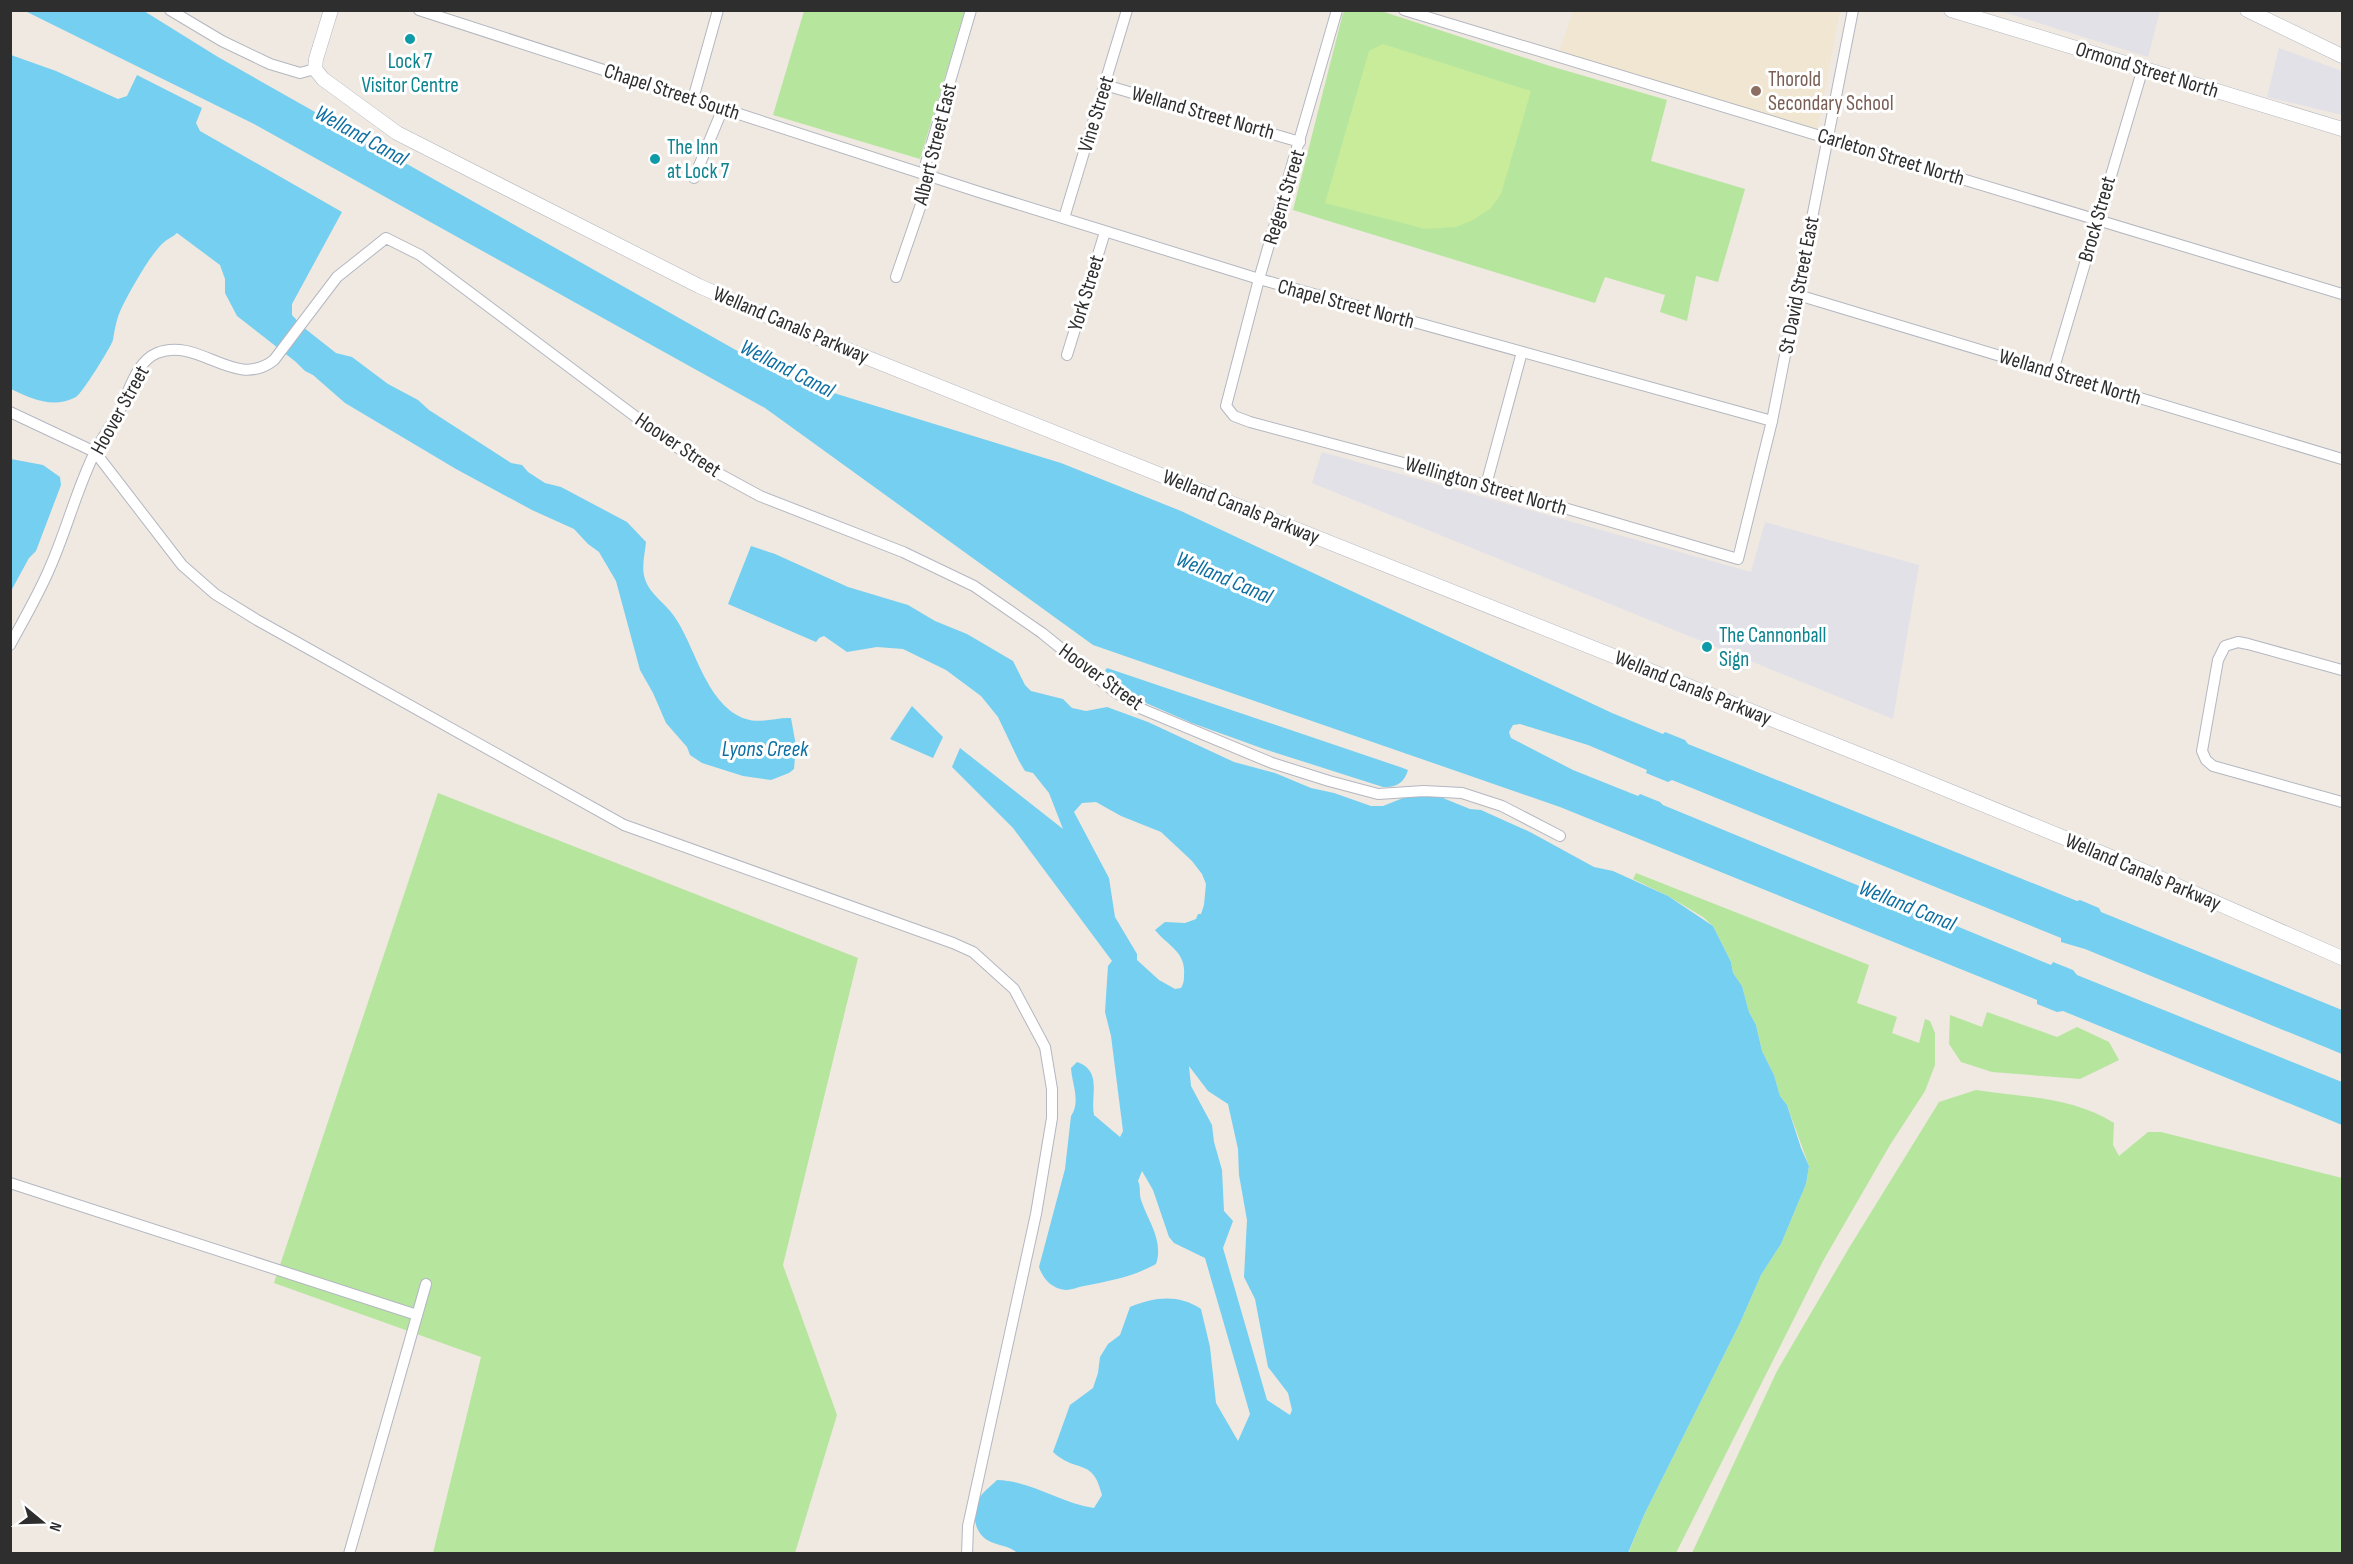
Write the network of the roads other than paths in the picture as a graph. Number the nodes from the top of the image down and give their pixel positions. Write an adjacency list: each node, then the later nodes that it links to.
1 (170, 10): 13 (street)
2 (331, 10): 13 (street)
3 (419, 10): 16 (street, Chapel Street South)
4 (718, 10): 16 (street)
5 (972, 10): 21 (street, Albert Street East)
6 (1127, 10): 15 (street, Vine Street)
7 (1337, 10): 20 (street, Regent Street)
8 (1404, 10): 19 (street, Carleton Street North)
9 (1853, 10): 19 (street, St David Street East)
10 (1951, 10): 14 (street, Ormond Street North)
11 (2247, 10): 12 (street)
12 (2343, 56)
13 (315, 64): 44 (street, Welland Canals Parkway)
14 (2143, 68): 18 (street, Ormond Street North); 24 (street, Brock Street)
15 (1105, 85): 20 (street, Welland Street North); 23 (street, Vine Street)
16 (693, 99): 17 (street, Chapel Street South)
17 (723, 108): 21 (street, Chapel Street South); 22 (street)
18 (2343, 129)
19 (1826, 138): 24 (street, Carleton Street North); 29 (street, St David Street East)
20 (1300, 142): 27 (street, Regent Street)
21 (924, 174): 23 (street, Chapel Street North); 26 (street, Albert Street East)
22 (694, 178)
23 (1064, 218): 25 (street, Chapel Street North)
24 (2096, 219): 28 (street, Carleton Street North); 32 (street, Brock Street)
25 (1105, 232): 27 (street, Chapel Street North); 31 (street, York Street)
26 (896, 277)
27 (1259, 279): 30 (street, Chapel Street North); 34 (street, Regent Street)
28 (2343, 294)
29 (1798, 295): 32 (street, Welland Street North); 35 (street, St David Street East)
30 (1522, 352): 35 (street, Chapel Street North); 38 (street)
31 (1067, 355)
32 (2053, 371): 37 (street, Welland Street North)
33 (10, 412): 36 (street)
34 (1234, 416): 38 (street, Wellington Street North)
35 (1772, 422): 39 (street, St David Street East)
36 (95, 452): 40 (street, Hoover Street); 43 (street, Hoover Street); 49 (street)
37 (2343, 459)
38 (1486, 485): 39 (street, Wellington Street North)
39 (1738, 559)
40 (10, 645)
41 (2343, 670): 42 (street)
42 (2343, 802)
43 (1560, 836)
44 (2343, 958)
45 (10, 1183): 47 (street)
46 (426, 1284): 47 (street)
47 (417, 1315): 48 (street)
48 (350, 1554)
49 (967, 1554)

